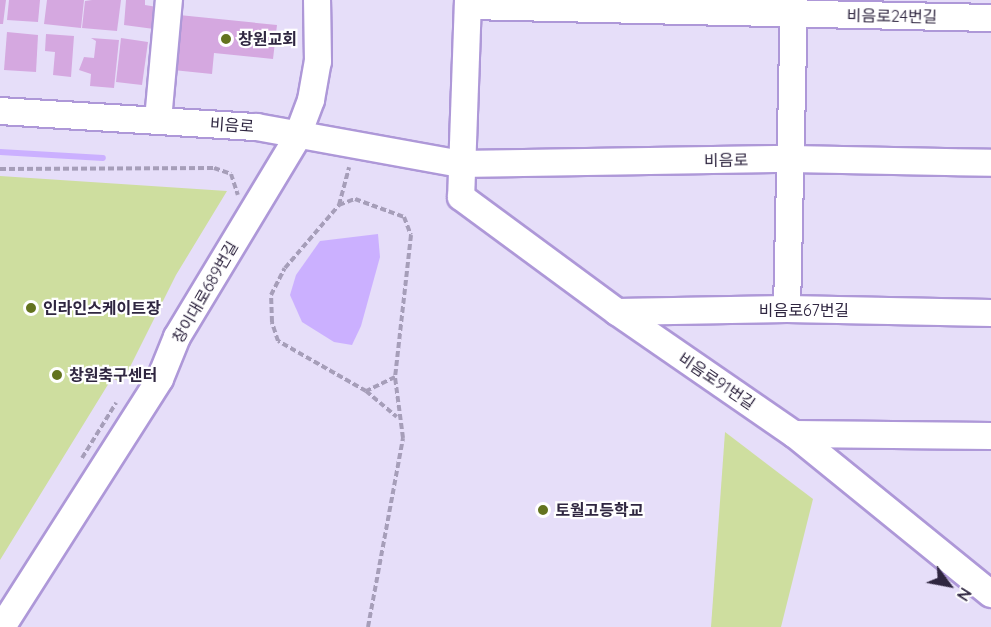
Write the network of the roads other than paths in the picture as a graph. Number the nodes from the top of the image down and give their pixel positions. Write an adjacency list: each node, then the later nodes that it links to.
1 (168, 0): 7 (street)
2 (317, 0): 8 (street, 창이대로689번길)
3 (468, 3): 4 (street, 비음로24번길); 11 (street)
4 (794, 7): 5 (street, 비음로24번길); 9 (street)
5 (991, 18)
6 (0, 111): 7 (street, 비음로)
7 (158, 120): 8 (street, 비음로)
8 (299, 132): 11 (street, 비음로); 18 (street, 창이대로689번길)
9 (791, 159): 10 (street, 비음로); 11 (street, 비음로); 12 (street)
10 (991, 163)
11 (460, 164): 13 (street, 비음로91번길)
12 (787, 309): 13 (street, 비음로67번길); 14 (street, 비음로67번길)
13 (617, 312): 15 (street, 비음로91번길)
14 (991, 314)
15 (794, 434): 16 (street); 17 (street, 비음로91번길)
16 (991, 436)
17 (991, 594)
18 (2, 627)

